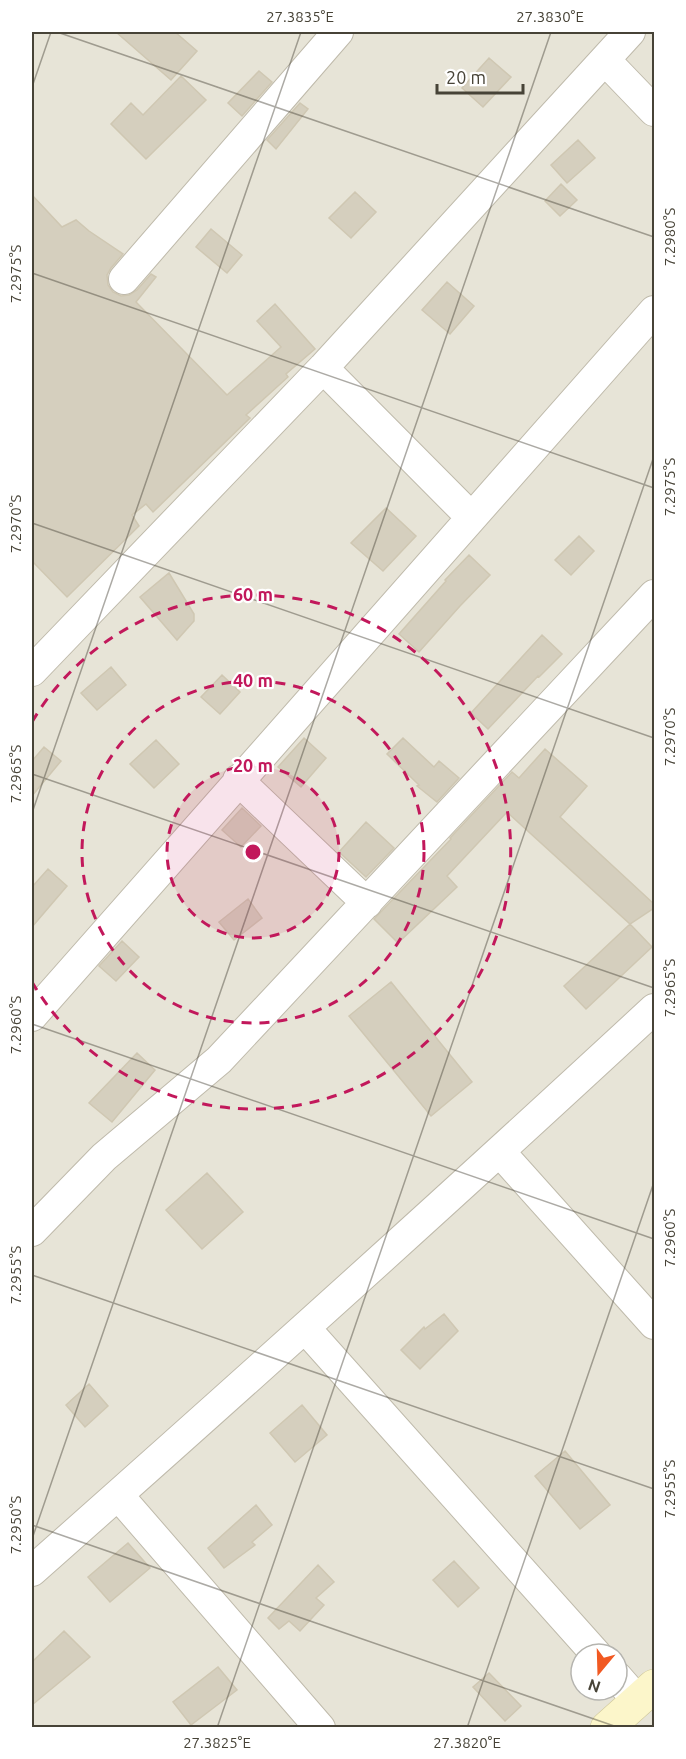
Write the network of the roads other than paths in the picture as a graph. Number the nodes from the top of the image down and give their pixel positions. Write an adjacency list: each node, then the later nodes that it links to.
1 (338, 32): 5 (street)
2 (630, 32): 3 (street)
3 (605, 60): 4 (street); 7 (street)
4 (654, 111)
5 (124, 279)
6 (654, 311): 8 (street)
7 (323, 368): 8 (street); 10 (street)
8 (471, 517): 11 (street)
9 (654, 595): 12 (street)
10 (32, 671)
11 (238, 780): 12 (street); 14 (street)
12 (367, 903): 16 (street)
13 (654, 1009): 15 (street)
14 (32, 1016)
15 (500, 1152): 17 (street); 18 (street)
16 (32, 1231)
17 (654, 1324)
18 (305, 1328): 19 (street); 21 (street)
19 (118, 1495): 20 (street); 23 (street)
20 (32, 1571)
21 (585, 1642)
22 (641, 1696): 24 (street)
23 (320, 1728)
24 (607, 1728)

